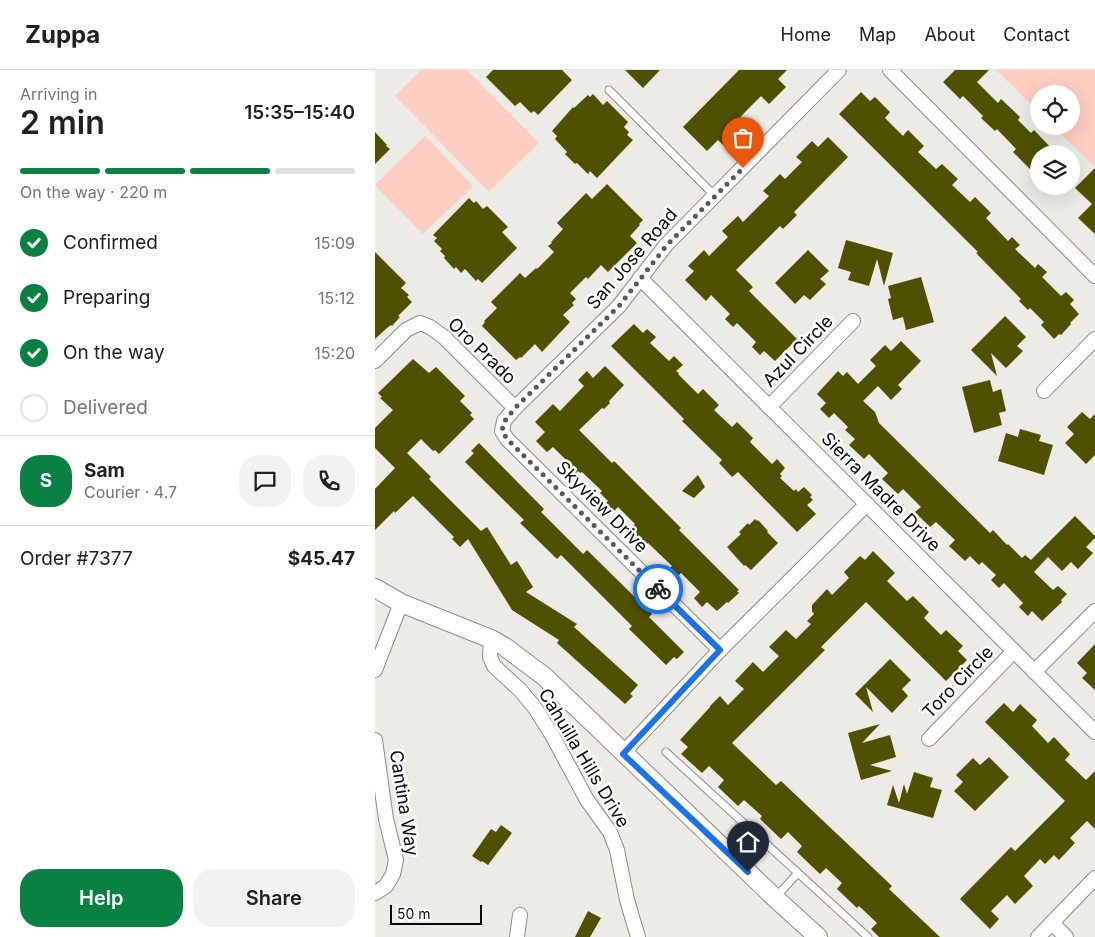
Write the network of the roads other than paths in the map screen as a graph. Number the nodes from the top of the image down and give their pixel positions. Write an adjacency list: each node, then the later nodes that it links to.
1 (839, 70): 4 (street, San Jose Road)
2 (890, 70): 5 (street)
3 (609, 90): 4 (lane)
4 (715, 196): 6 (street, San Jose Road)
5 (1095, 276)
6 (640, 278): 11 (street, Sierra Madre Drive); 12 (street, San Jose Road)
7 (853, 321): 11 (street, Azul Circle)
8 (1095, 338): 10 (street)
9 (375, 360): 12 (street, Oro Prado)
10 (1044, 390)
11 (769, 407): 14 (street, Sierra Madre Drive)
12 (515, 408): 13 (street, San Jose Road)
13 (502, 431): 19 (street, Skyview Drive)
14 (867, 504): 19 (street); 20 (street, Sierra Madre Drive)
15 (375, 588): 16 (street)
16 (401, 603): 18 (street); 21 (street)
17 (1095, 610): 22 (street)
18 (491, 639): 27 (street); 35 (street, Cahuilla Hills Drive)
19 (720, 650): 27 (street)
20 (1014, 651): 22 (street, Sierra Madre Drive); 24 (street, Toro Circle)
21 (375, 670)
22 (1035, 672): 23 (street, Sierra Madre Drive)
23 (1095, 732)
24 (929, 739)
25 (375, 740): 30 (street, Cantina Way)
26 (666, 752): 28 (lane)
27 (623, 754): 31 (street)
28 (798, 873): 31 (lane); 37 (lane)
29 (1095, 878): 33 (street)
30 (375, 893)
31 (775, 898): 36 (street)
32 (520, 915): 34 (street)
33 (1052, 923): 38 (street); 39 (street)
34 (517, 937)
35 (638, 937)
36 (818, 937)
37 (868, 937)
38 (1038, 937)
39 (1066, 937)

